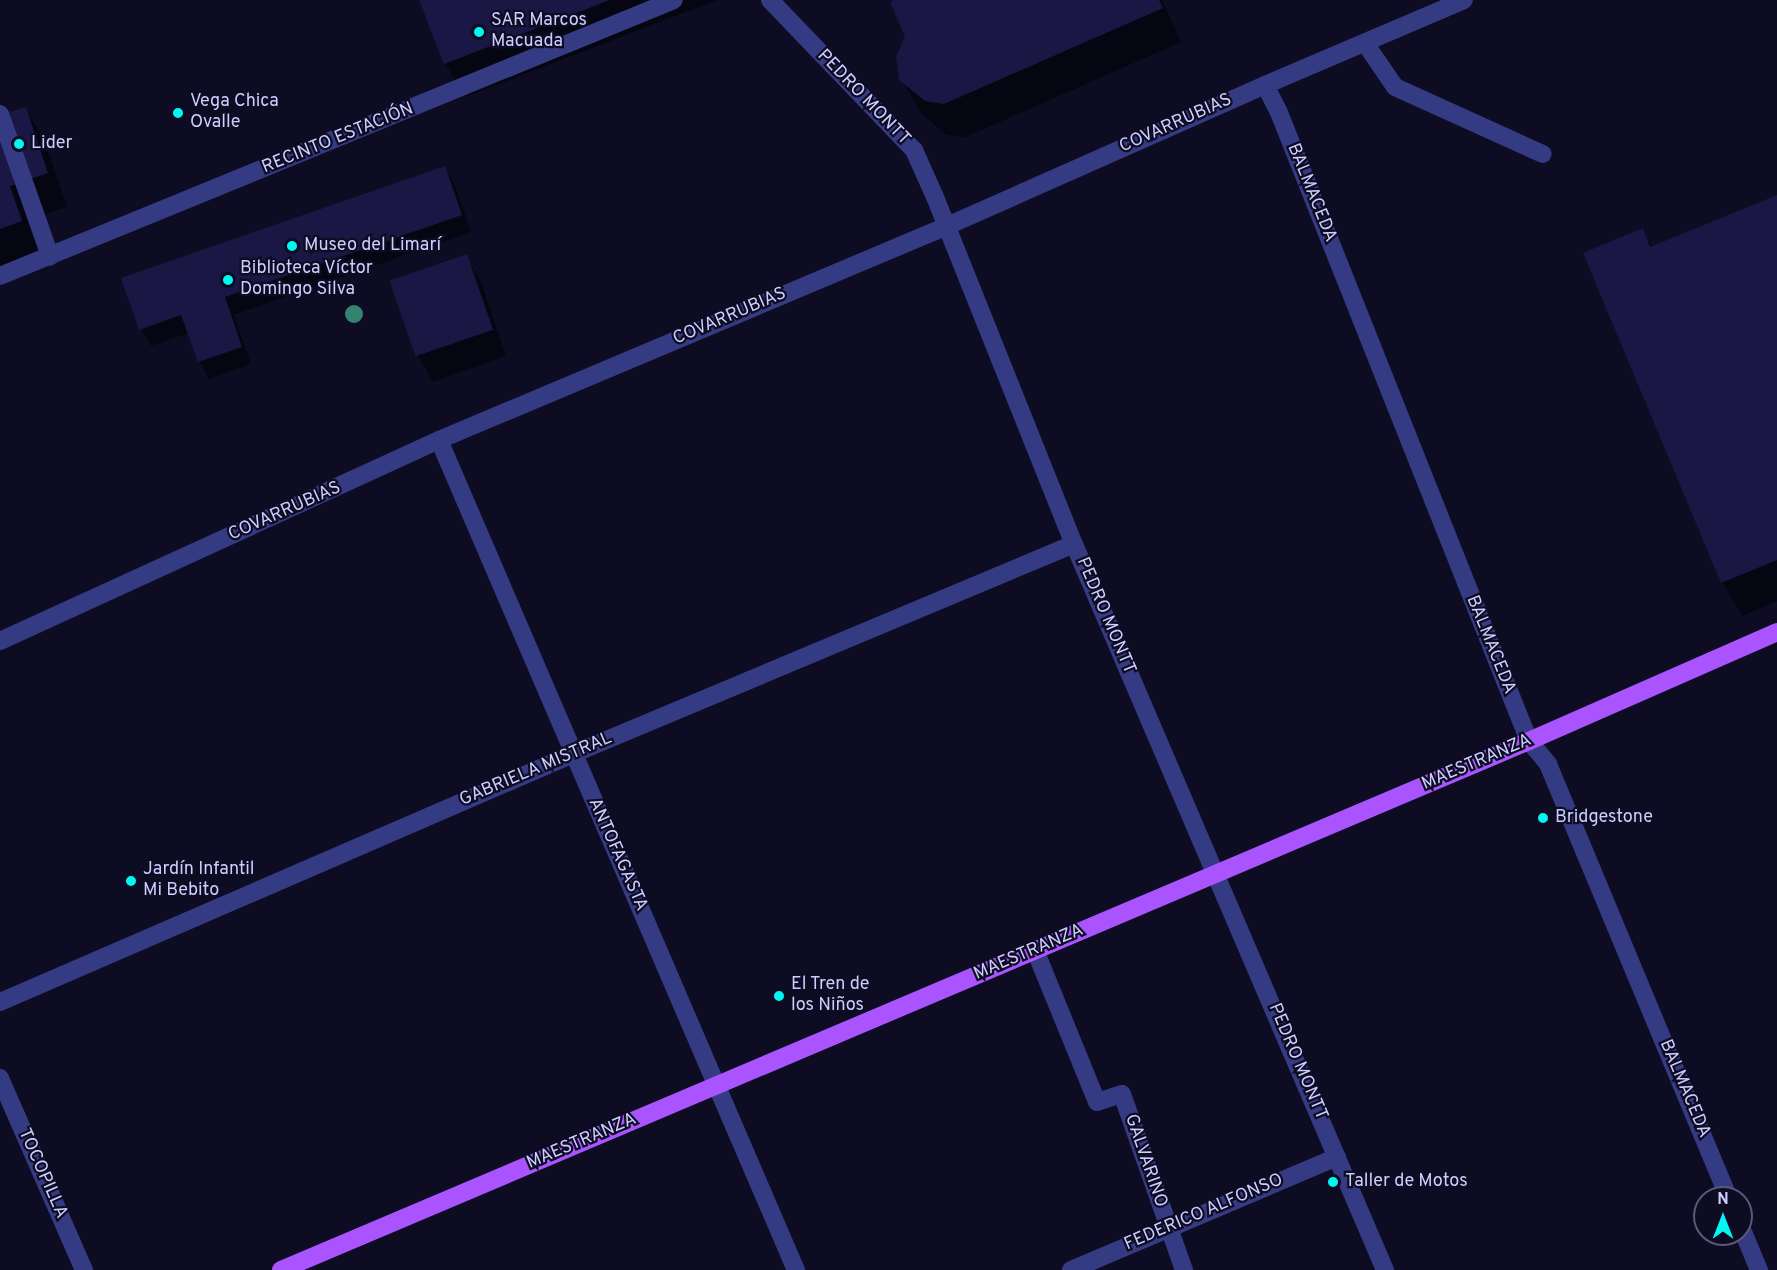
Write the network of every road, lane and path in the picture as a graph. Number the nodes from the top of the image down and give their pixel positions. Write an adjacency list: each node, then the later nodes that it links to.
1 (675, 0): 9 (street, RECINTO ESTACIÓN)
2 (770, 0): 8 (street, PEDRO MONTT)
3 (1464, 0): 4 (street, COVARRUBIAS)
4 (1365, 43): 5 (street, COVARRUBIAS); 7 (street)
5 (1265, 85): 8 (street, COVARRUBIAS); 15 (street, BALMACEDA)
6 (0, 114): 9 (street)
7 (1543, 154)
8 (946, 226): 11 (street, COVARRUBIAS); 12 (street, PEDRO MONTT)
9 (50, 256): 10 (street, RECINTO ESTACIÓN)
10 (0, 276)
11 (439, 441): 14 (street, COVARRUBIAS); 16 (street, ANTOFAGASTA)
12 (1074, 544): 16 (street, GABRIELA MISTRAL); 17 (street, PEDRO MONTT)
13 (1777, 632): 15 (main road, MAESTRANZA)
14 (0, 641)
15 (1529, 741): 17 (main road, MAESTRANZA); 23 (street, BALMACEDA)
16 (573, 754): 19 (street, GABRIELA MISTRAL); 21 (street, ANTOFAGASTA)
17 (1216, 873): 18 (main road, MAESTRANZA); 22 (street, PEDRO MONTT)
18 (1035, 950): 21 (main road, MAESTRANZA); 24 (street, GALVARINO)
19 (0, 1002)
20 (0, 1078): 26 (street, TOCOPILLA)
21 (718, 1084): 27 (main road, MAESTRANZA); 28 (street, ANTOFAGASTA)
22 (1337, 1157): 24 (street, FEDERICO ALFONSO); 31 (street, PEDRO MONTT)
23 (1724, 1186)
24 (1168, 1229): 29 (street, FEDERICO ALFONSO); 30 (street, GALVARINO)
25 (1749, 1246): 32 (street)
26 (84, 1270)
27 (280, 1270)
28 (796, 1270)
29 (1071, 1270)
30 (1184, 1270)
31 (1385, 1270)
32 (1759, 1270)

